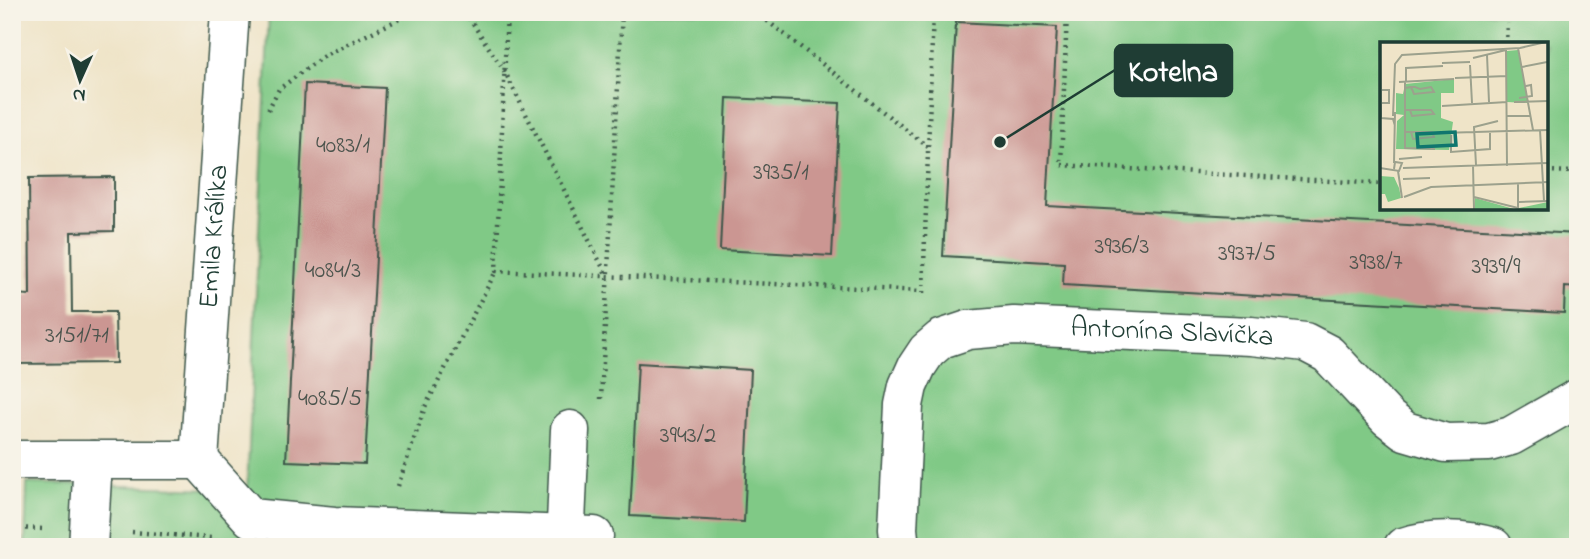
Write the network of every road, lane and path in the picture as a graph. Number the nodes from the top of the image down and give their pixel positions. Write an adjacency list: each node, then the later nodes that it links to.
1 (230, 12): 26 (street, Emila Králíka)
2 (414, 12): 12 (path)
3 (465, 12): 11 (path)
4 (507, 12): 11 (path)
5 (622, 12): 18 (path)
6 (756, 12): 13 (path)
7 (933, 12): 13 (path)
8 (1068, 12): 16 (path)
9 (1507, 23): 10 (path)
10 (1506, 42)
11 (505, 72): 17 (path); 18 (path)
12 (267, 112)
13 (928, 147): 19 (path)
14 (1548, 171): 15 (path)
15 (1578, 172)
16 (1380, 184)
17 (496, 271): 18 (path); 28 (path)
18 (608, 277): 19 (path); 22 (path)
19 (922, 291): 20 (path)
20 (941, 340): 21 (street, Antonína Slavíčka); 33 (street)
21 (1578, 398)
22 (601, 400)
23 (570, 430): 32 (street)
24 (12, 460): 25 (street)
25 (93, 460): 26 (street); 30 (street)
26 (199, 460): 29 (street)
27 (12, 528): 30 (path)
28 (383, 528): 29 (street); 32 (street)
29 (333, 536)
30 (88, 538): 31 (path)
31 (213, 538)
32 (575, 539)
33 (900, 547)
34 (1402, 547): 35 (street)
35 (1493, 547)

